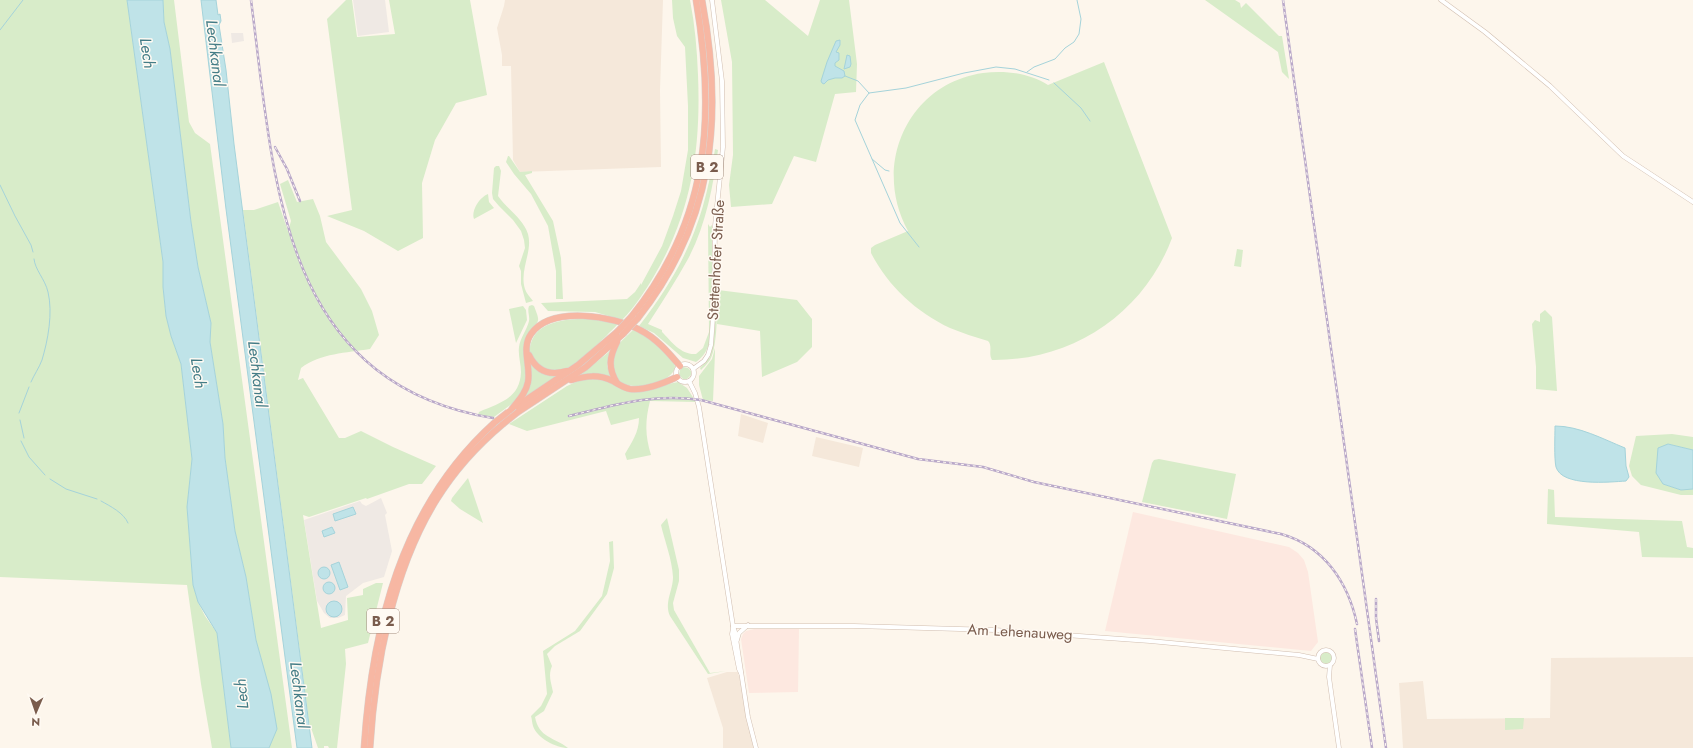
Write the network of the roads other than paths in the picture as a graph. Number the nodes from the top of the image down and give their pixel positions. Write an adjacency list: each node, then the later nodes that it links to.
1 (696, 0): 6 (highway, B 2)
2 (702, 0): 6 (highway, B 2)
3 (712, 0): 11 (street, Stettenhofer Straße)
4 (1441, 0): 5 (street)
5 (1693, 202)
6 (635, 317): 7 (highway, B 2, bridge)
7 (620, 335): 10 (highway, B 2); 14 (highway, B 2); 15 (highway)
8 (527, 349): 9 (highway); 10 (highway); 16 (highway)
9 (680, 366): 11 (street); 12 (street)
10 (573, 369): 16 (highway, B 2)
11 (693, 369): 13 (street)
12 (677, 377): 13 (street); 15 (highway)
13 (689, 381): 20 (street)
14 (563, 383): 15 (highway); 17 (highway, B 2, bridge)
15 (617, 383)
16 (509, 411): 17 (highway, B 2, bridge)
17 (441, 487): 18 (highway, B 2)
18 (431, 503): 29 (highway, B 2); 30 (highway, B 2)
19 (749, 625): 20 (street, Am Lehenauweg); 21 (street); 23 (street, Am Lehenauweg)
20 (733, 627): 21 (street); 27 (street)
21 (737, 642): 27 (street)
22 (1318, 654): 23 (street); 24 (street); 25 (street)
23 (1306, 656): 24 (street)
24 (1318, 659): 26 (street)
25 (1330, 665): 26 (street); 28 (street)
26 (1324, 666): 28 (street)
27 (741, 673): 31 (street)
28 (1329, 677): 32 (street)
29 (364, 748)
30 (370, 748)
31 (756, 748)
32 (1338, 748)

